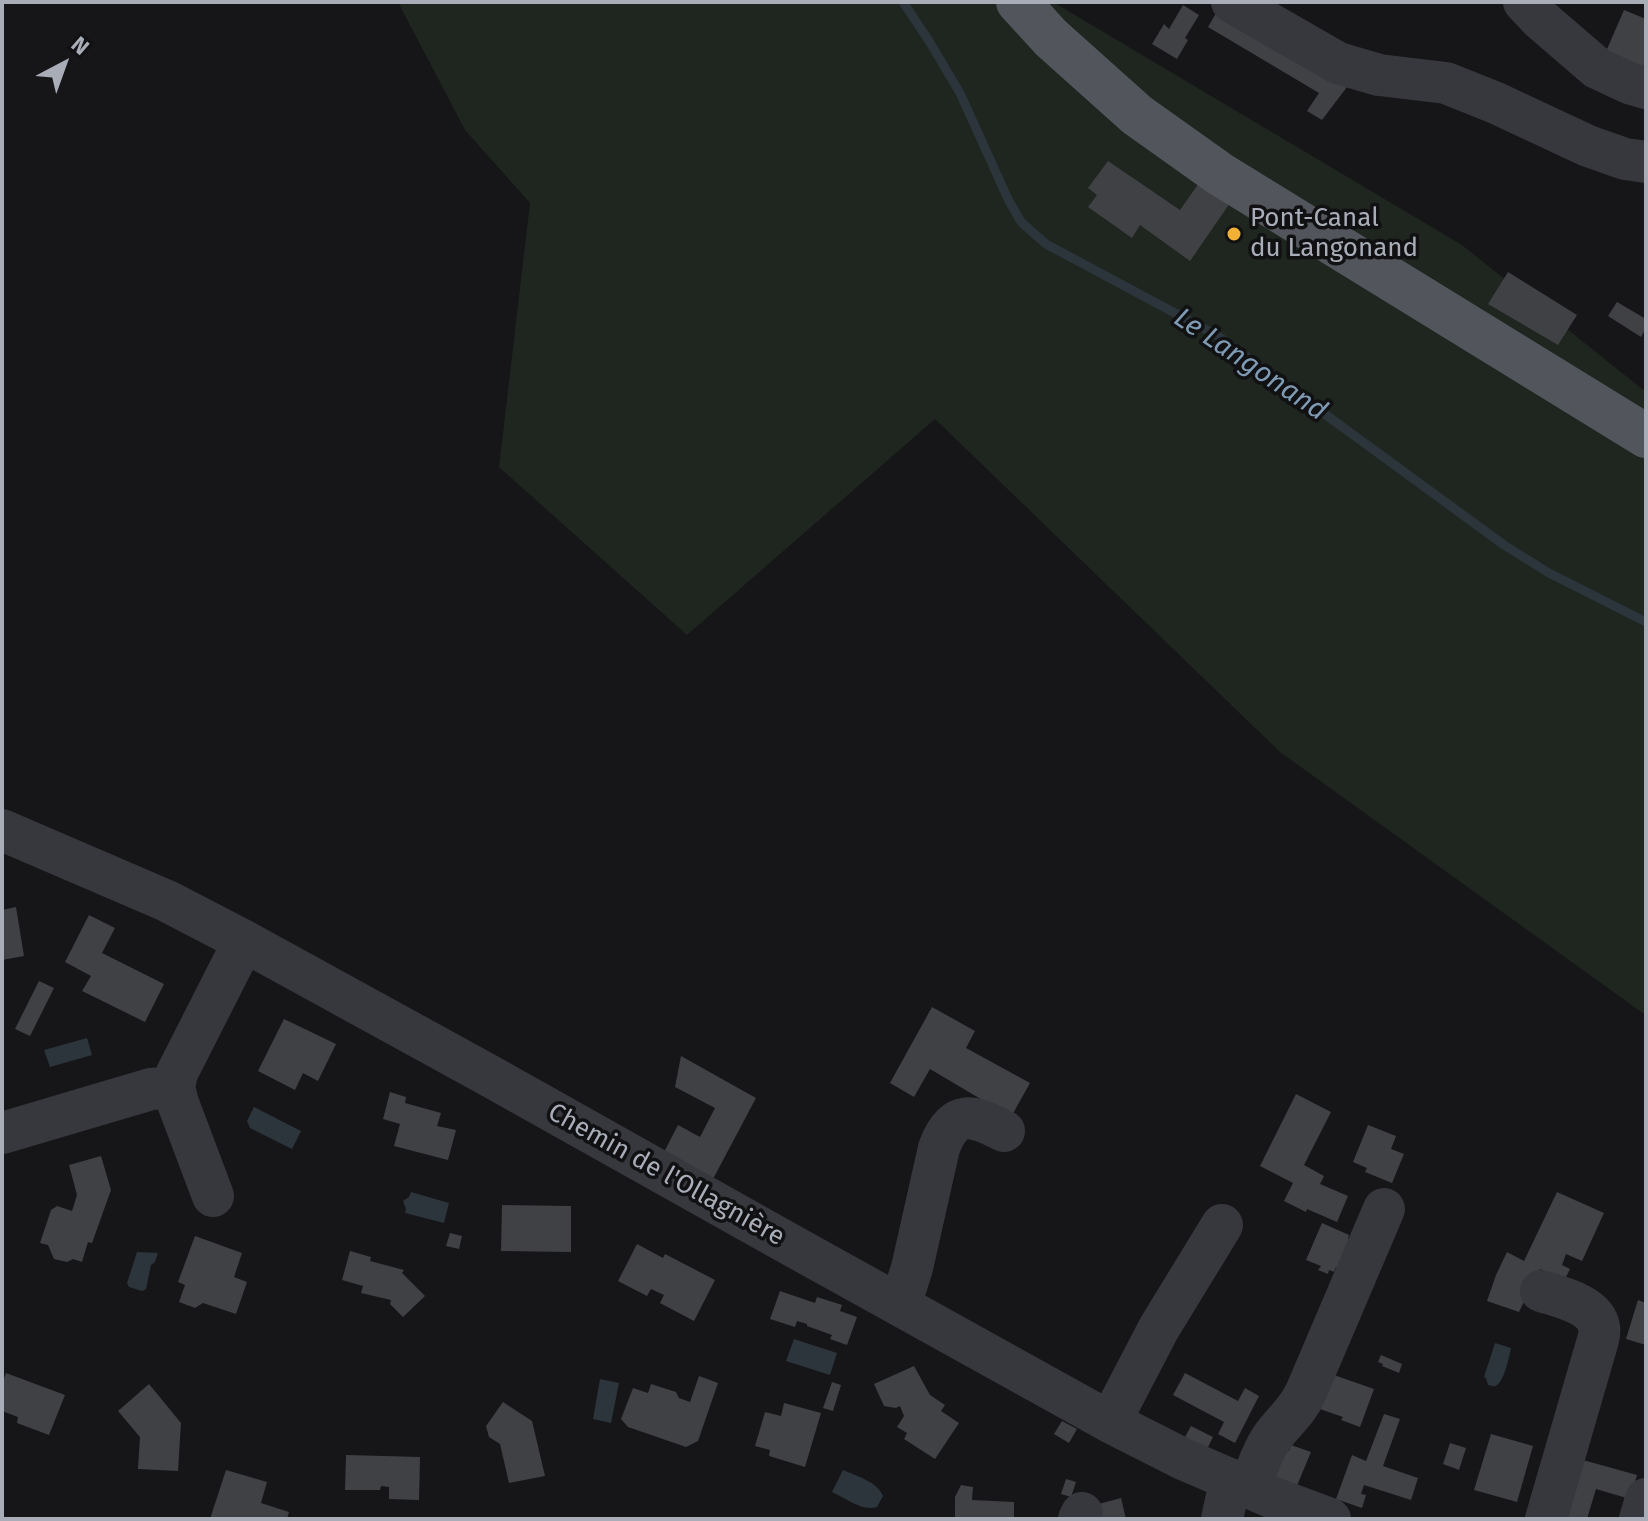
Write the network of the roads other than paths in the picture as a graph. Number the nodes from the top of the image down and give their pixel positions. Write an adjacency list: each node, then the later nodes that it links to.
1 (1018, 2): 6 (main road)
2 (1232, 2): 5 (street)
3 (1524, 2): 4 (street)
4 (1646, 88)
5 (1646, 162)
6 (1646, 436)
7 (2, 830): 8 (street, Chemin de l'Ollagnière)
8 (244, 941): 9 (street); 16 (street, Chemin de l'Ollagnière)
9 (174, 1087): 11 (street); 12 (street)
10 (1004, 1131): 16 (street)
11 (2, 1133)
12 (213, 1196)
13 (1384, 1209): 18 (street)
14 (1222, 1225): 17 (street)
15 (1541, 1291): 21 (street)
16 (898, 1304): 17 (street, Chemin de l'Ollagnière)
17 (1110, 1422): 18 (street, Chemin de l'Ollagnière)
18 (1235, 1496): 20 (street, Chemin de l'Ollagnière)
19 (1646, 1499): 22 (street)
20 (1330, 1519)
21 (1546, 1519)
22 (1640, 1519)

